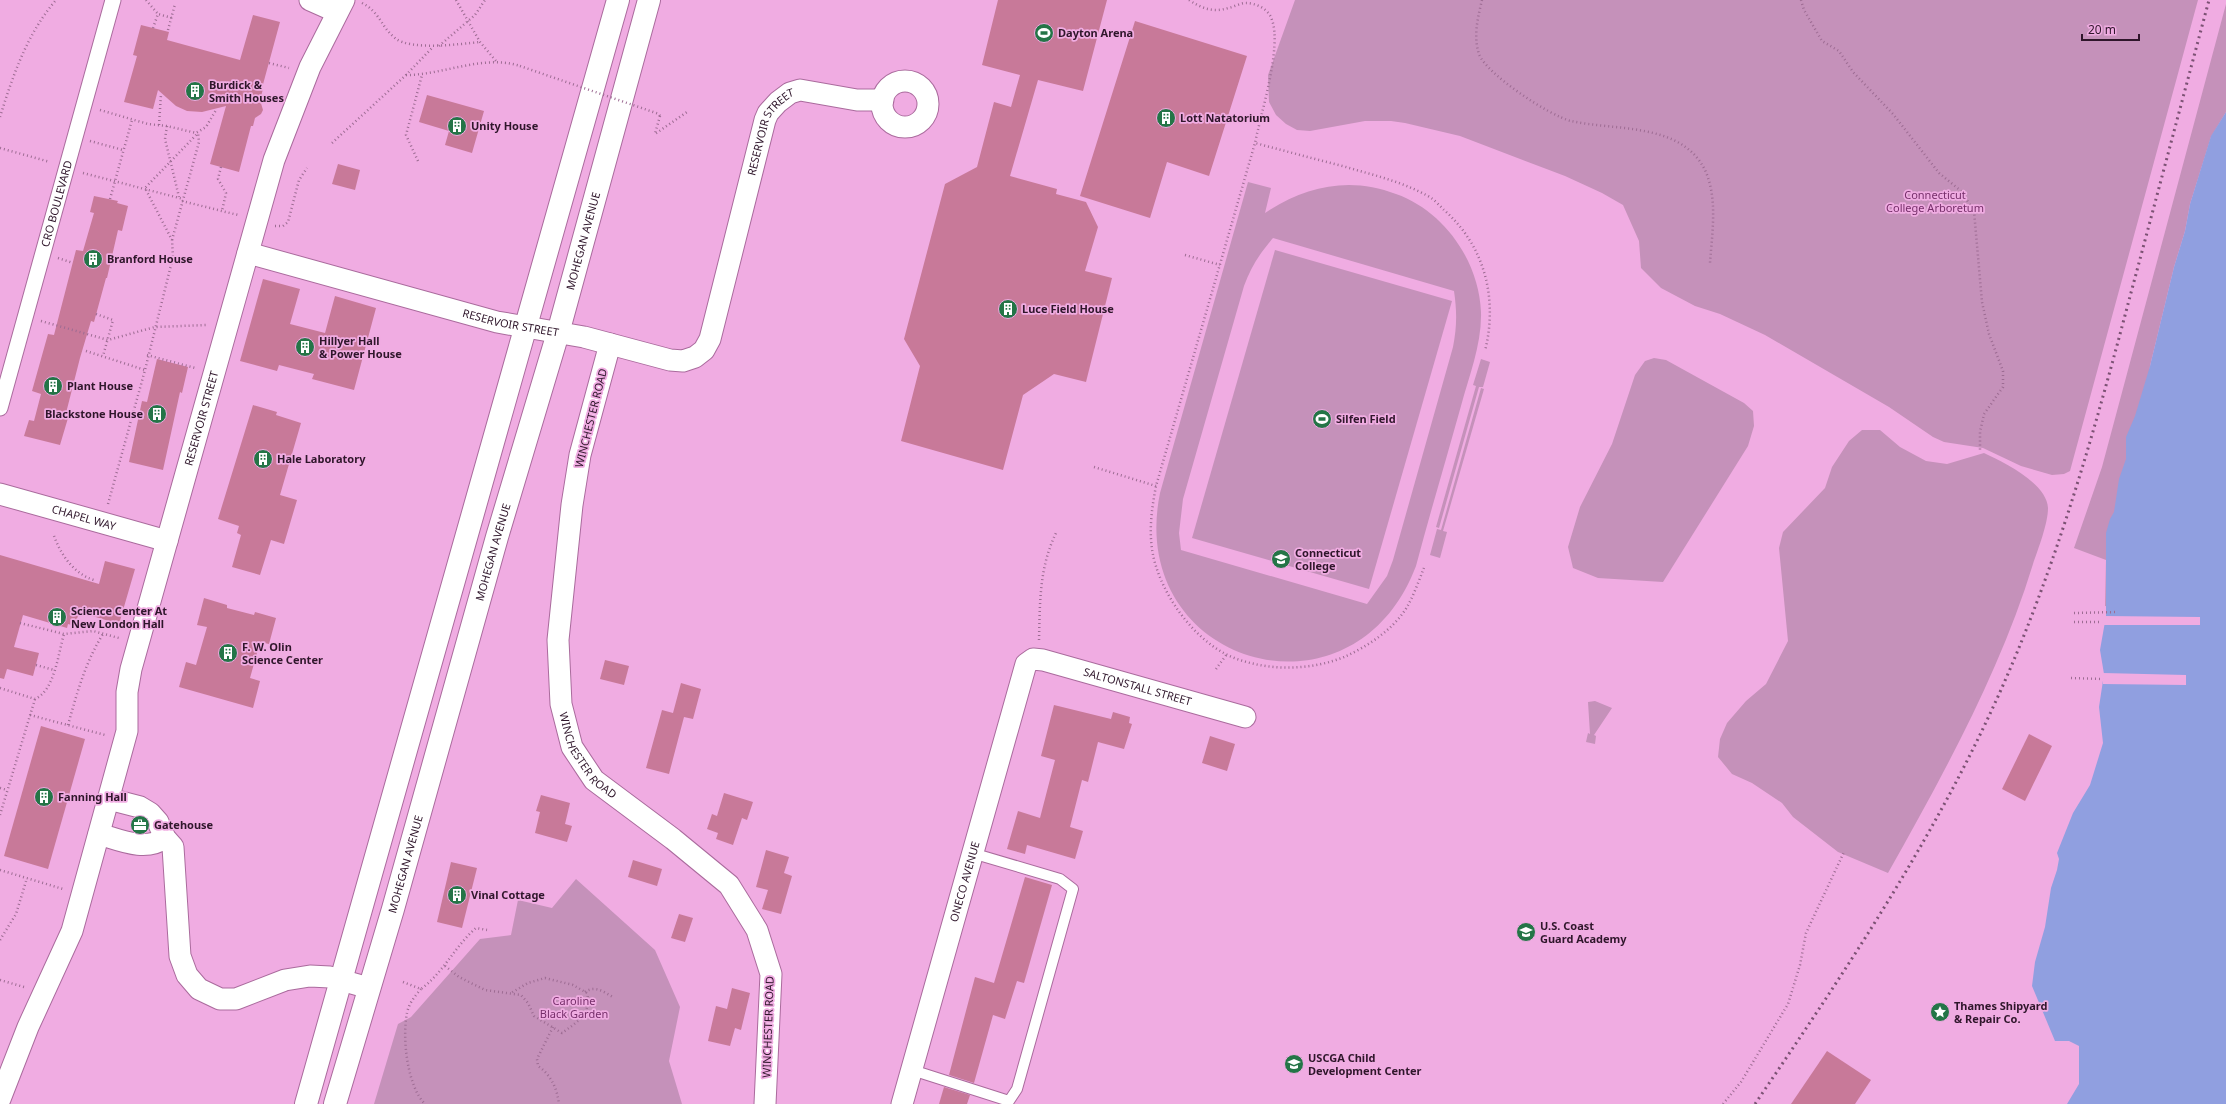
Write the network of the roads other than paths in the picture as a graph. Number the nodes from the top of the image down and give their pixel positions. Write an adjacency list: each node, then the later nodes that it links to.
1 (113, 0): 11 (street, CRO BOULEVARD)
2 (310, 0): 5 (street)
3 (618, 0): 8 (highway)
4 (649, 0): 9 (highway, MOHEGAN AVENUE)
5 (340, 6): 7 (street)
6 (883, 100): 10 (street, RESERVOIR STREET)
7 (248, 253): 8 (street, RESERVOIR STREET); 13 (street, RESERVOIR STREET)
8 (527, 328): 9 (street, RESERVOIR STREET); 20 (highway)
9 (558, 333): 10 (street, RESERVOIR STREET); 21 (highway, MOHEGAN AVENUE)
10 (610, 344): 26 (street, WINCHESTER ROAD)
11 (0, 408)
12 (0, 494): 13 (street, CHAPEL WAY)
13 (167, 541): 16 (street, RESERVOIR STREET)
14 (1034, 660): 15 (street, SALTONSTALL STREET); 19 (street, ONECO AVENUE)
15 (1245, 717)
16 (109, 798): 17 (street, RESERVOIR STREET); 18 (street)
17 (99, 834): 18 (street); 23 (street, RESERVOIR STREET)
18 (165, 838): 20 (street)
19 (972, 853): 22 (street, ONECO AVENUE); 22 (lane)
20 (341, 980): 21 (street); 24 (highway)
21 (369, 988): 25 (highway, MOHEGAN AVENUE)
22 (912, 1070): 27 (street, ONECO AVENUE)
23 (0, 1099)
24 (306, 1104)
25 (334, 1104)
26 (765, 1104)
27 (902, 1104)

